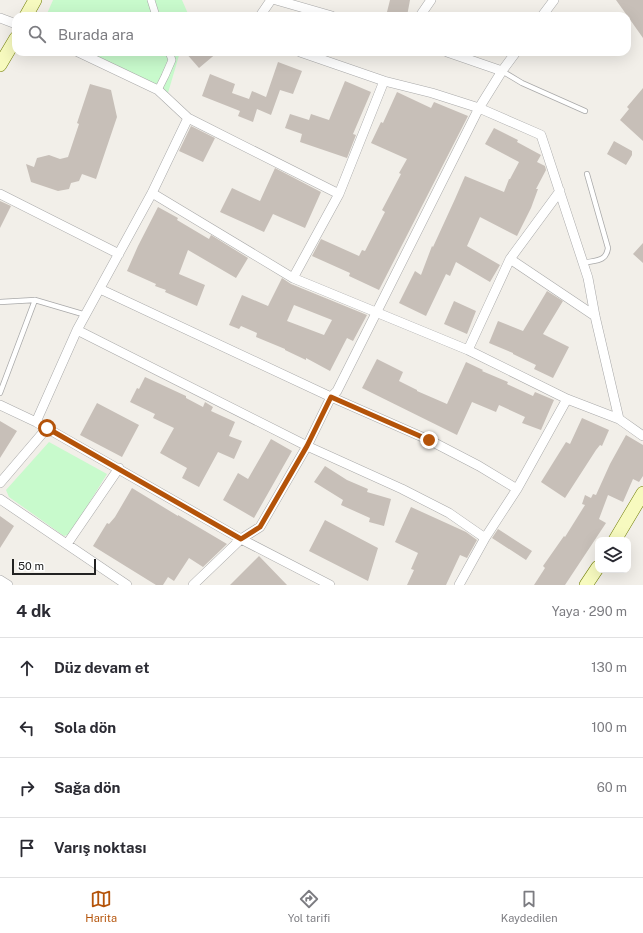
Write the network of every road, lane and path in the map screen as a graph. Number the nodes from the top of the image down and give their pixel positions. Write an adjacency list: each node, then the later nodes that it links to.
1 (35, 0): 7 (main road)
2 (151, 0): 8 (street)
3 (271, 0): 9 (street)
4 (276, 0): 10 (street)
5 (431, 0): 11 (street)
6 (554, 0): 12 (street)
7 (28, 12)
8 (155, 12)
9 (263, 12)
10 (318, 12)
11 (423, 12)
12 (545, 12)
13 (0, 18): 14 (street)
14 (12, 22)
15 (12, 45): 21 (main road)
16 (86, 56): 24 (street)
17 (170, 56): 24 (street)
18 (312, 56): 23 (street)
19 (459, 56): 22 (street)
20 (513, 56): 22 (street)
21 (0, 65)
22 (502, 71): 25 (street); 26 (lane)
23 (384, 81): 25 (street); 32 (street)
24 (158, 90): 27 (street)
25 (479, 108): 29 (street); 40 (street)
26 (585, 111)
27 (188, 118): 30 (street); 32 (street)
28 (587, 174): 35 (lane)
29 (560, 191): 34 (street); 35 (street)
30 (152, 193): 33 (street); 36 (street)
31 (0, 194): 33 (street)
32 (339, 194): 36 (street)
33 (119, 254): 37 (street)
34 (510, 259): 42 (street); 44 (street)
35 (583, 263): 42 (street)
36 (293, 278): 40 (street)
37 (100, 289): 41 (street); 46 (street)
38 (35, 300): 39 (lane); 41 (lane); 45 (lane)
39 (0, 302)
40 (377, 313): 44 (street); 46 (street)
41 (86, 315): 43 (street)
42 (595, 316): 49 (street)
43 (77, 330): 50 (street); 53 (street)
44 (468, 350): 47 (street)
45 (0, 393)
46 (331, 397): 53 (street); 56 (street)
47 (567, 399): 49 (street); 56 (street)
48 (0, 405): 50 (street)
49 (619, 419): 52 (street)
50 (36, 422): 51 (street)
51 (47, 428): 54 (street); 55 (street)
52 (643, 436)
53 (307, 446): 60 (street); 61 (street)
54 (119, 468): 61 (street); 62 (street)
55 (0, 483)
56 (517, 489): 60 (street)
57 (643, 493): 59 (main road)
58 (0, 499): 62 (street)
59 (617, 537)
60 (485, 538): 69 (street)
61 (241, 539): 67 (street); 68 (street)
62 (67, 544): 66 (street)
63 (595, 572): 70 (main road)
64 (0, 580): 65 (street)
65 (8, 585)
66 (127, 585)
67 (193, 585)
68 (330, 585)
69 (459, 585)
70 (586, 585)

